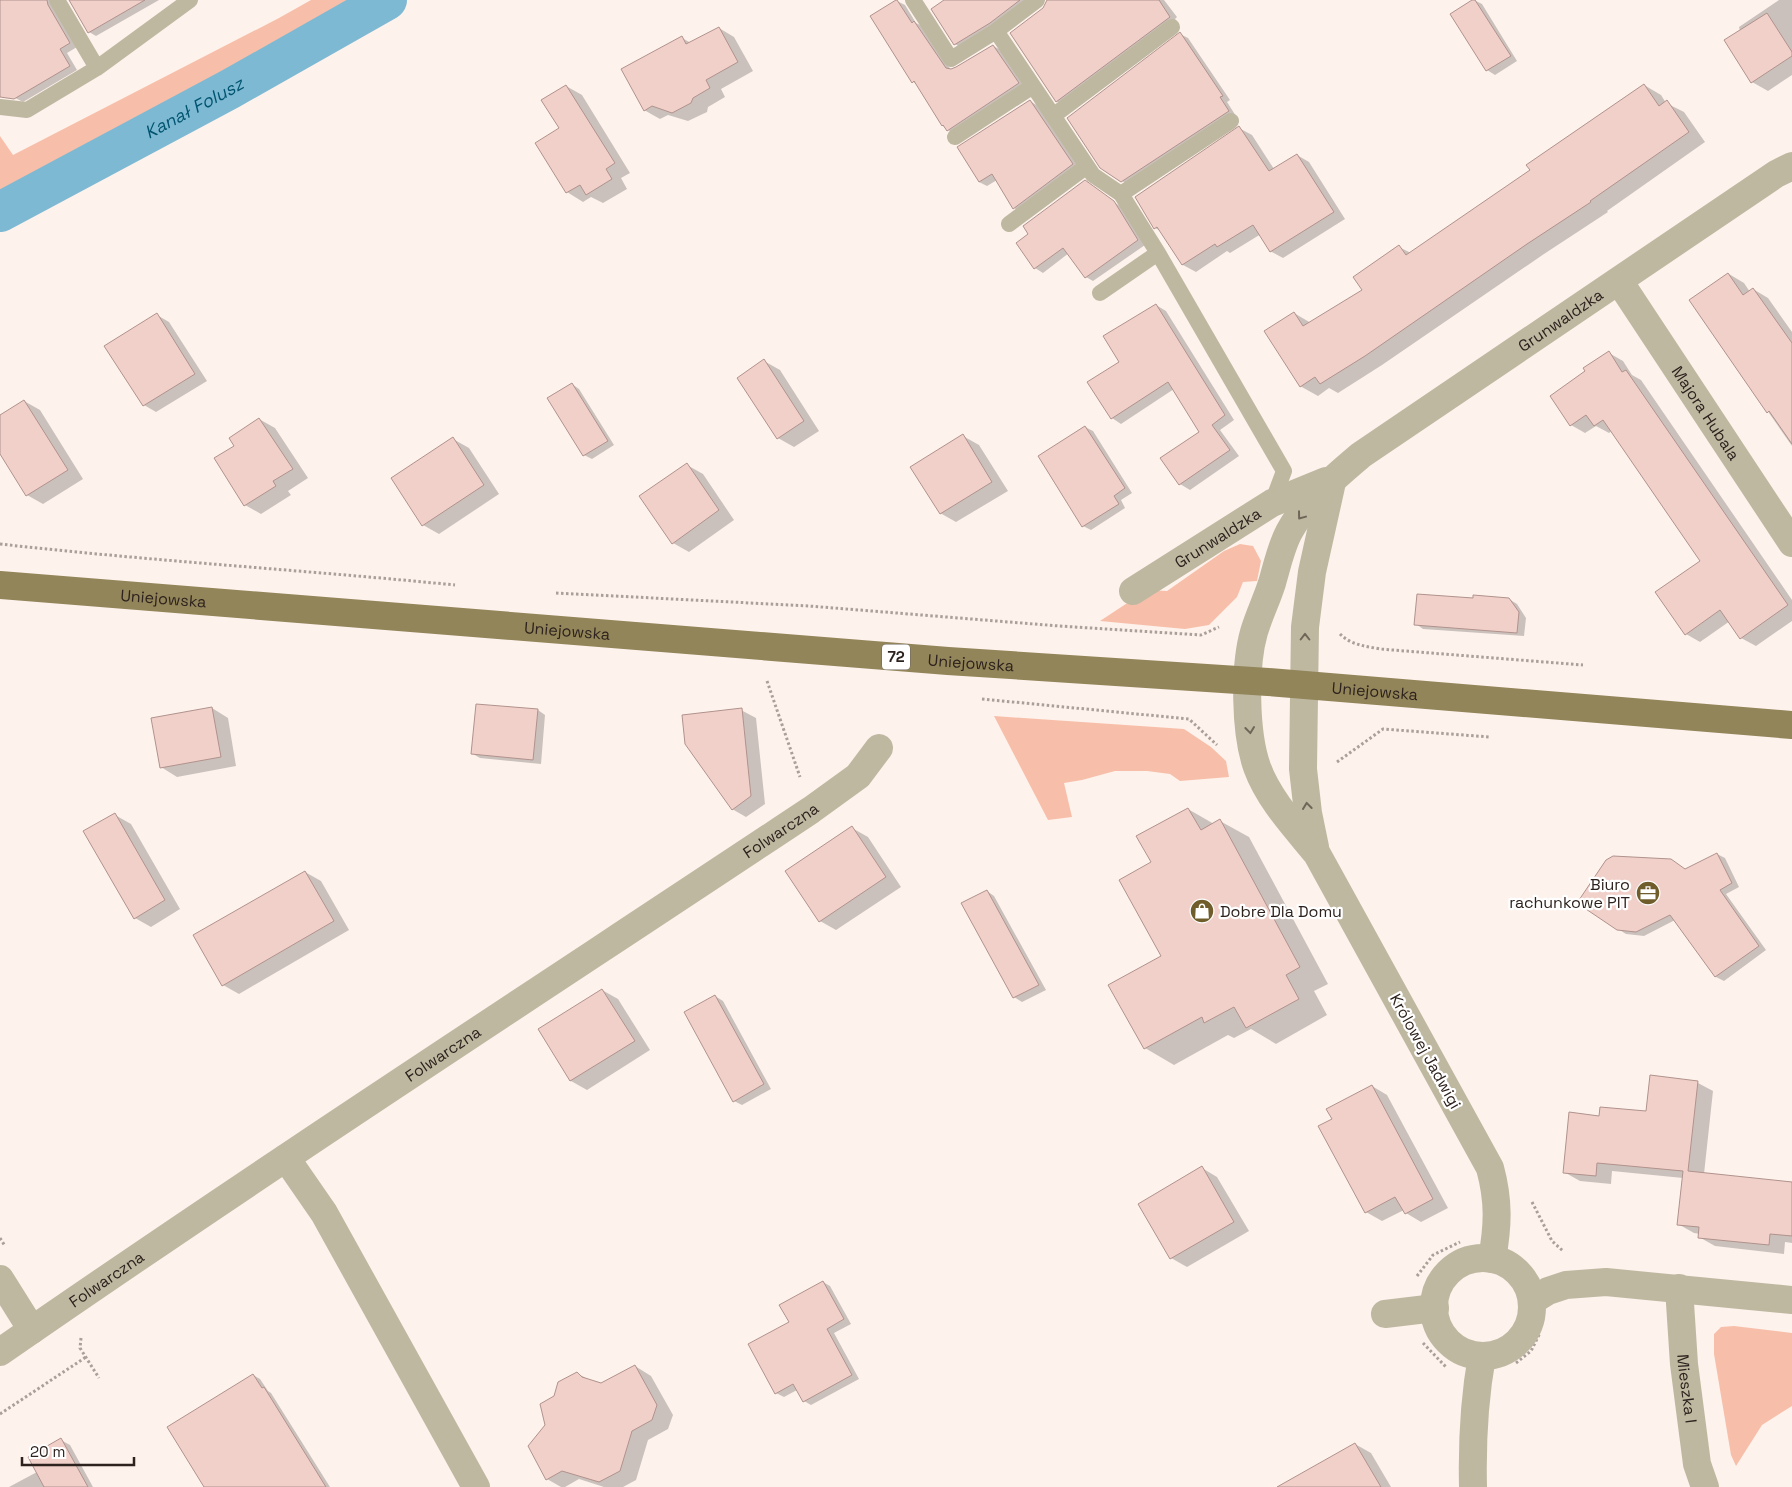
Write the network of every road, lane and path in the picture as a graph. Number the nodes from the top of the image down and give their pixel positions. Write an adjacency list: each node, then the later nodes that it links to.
1 (57, 0): 7 (lane)
2 (190, 0): 7 (lane)
3 (913, 0): 6 (lane)
4 (1036, 0): 6 (lane)
5 (1172, 27): 10 (lane)
6 (996, 31): 8 (lane)
7 (97, 68): 9 (lane)
8 (1033, 86): 10 (lane); 12 (lane)
9 (0, 107)
10 (1053, 116): 13 (lane)
11 (1231, 121): 15 (lane)
12 (954, 137)
13 (1087, 166): 15 (lane); 16 (lane)
14 (1792, 166): 18 (street, Grunwaldzka)
15 (1121, 194): 17 (lane)
16 (1009, 224)
17 (1158, 253): 19 (lane); 21 (lane)
18 (1619, 281): 20 (street, Grunwaldzka); 22 (street, Majora Hubala)
19 (1100, 293)
20 (1332, 479): 21 (street, Grunwaldzka); 32 (street, Grunwaldzka, one-way to 32); 33 (street, Królowej Jadwigi, one-way to 20)
21 (1272, 503): 26 (street, Grunwaldzka)
22 (1792, 543)
23 (0, 544): 25 (path)
24 (0, 585): 32 (main road, Uniejowska / 72)
25 (459, 586)
26 (1133, 591)
27 (555, 593): 28 (path)
28 (1225, 622)
29 (1335, 630): 30 (path)
30 (1583, 665)
31 (767, 679): 38 (path)
32 (1248, 682): 33 (main road, Uniejowska / 72); 39 (street, Królowej Jadwigi, one-way to 39)
33 (1304, 686): 34 (main road, Uniejowska / 72); 39 (street, Królowej Jadwigi, one-way to 33)
34 (1792, 725)
35 (1500, 737): 37 (path)
36 (879, 748): 38 (street, Folwarczna)
37 (1334, 764)
38 (812, 810): 40 (street, Folwarczna)
39 (1317, 854): 42 (street, Królowej Jadwigi)
40 (286, 1158): 49 (street, Folwarczna); 58 (street)
41 (1465, 1240): 47 (path)
42 (1492, 1259): 46 (street); 47 (street)
43 (0, 1279): 49 (street)
44 (1679, 1288): 45 (street); 46 (street); 60 (street, Mieszka I)
45 (1792, 1300)
46 (1532, 1301): 52 (street)
47 (1410, 1311): 52 (street); 55 (path)
48 (1544, 1326): 54 (path)
49 (32, 1330): 51 (street, Folwarczna)
50 (83, 1334): 53 (path)
51 (0, 1352)
52 (1482, 1356): 59 (street)
53 (86, 1357): 56 (path); 57 (path)
54 (1509, 1369)
55 (1449, 1370)
56 (99, 1378)
57 (0, 1414)
58 (476, 1487)
59 (1473, 1487)
60 (1705, 1487)

